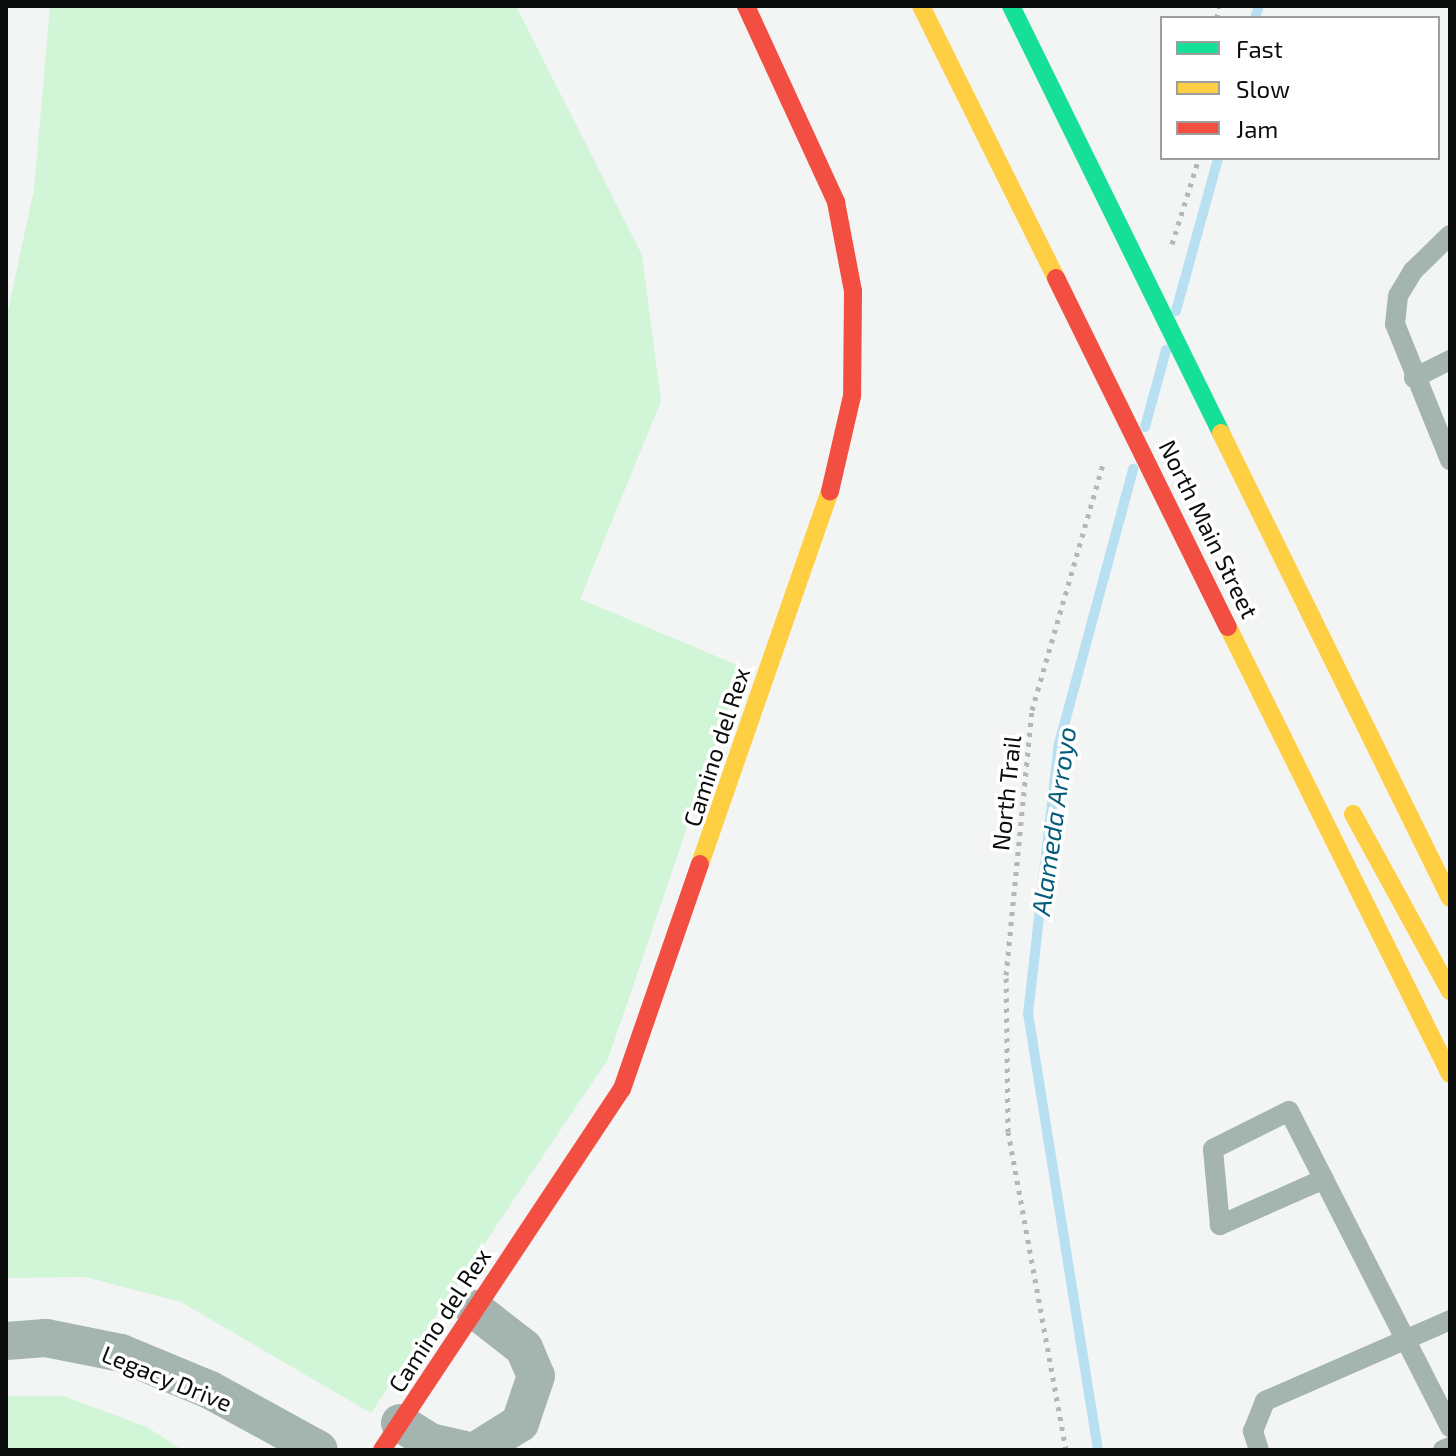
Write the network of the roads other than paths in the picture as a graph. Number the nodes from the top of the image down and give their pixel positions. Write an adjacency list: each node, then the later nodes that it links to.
1 (746, 6): 13 (main road, Camino del Rex)
2 (921, 6): 8 (main road, North Main Street)
3 (1011, 6): 9 (main road, North Main Street)
4 (1450, 235): 6 (lane)
5 (1450, 360): 6 (lane)
6 (1414, 378): 7 (lane)
7 (1450, 460)
8 (1309, 790): 10 (main road); 11 (main road, North Main Street)
9 (1450, 898)
10 (1450, 991)
11 (1450, 1074)
12 (1324, 1179): 12 (lane); 15 (lane)
13 (474, 1309): 18 (main road, Camino del Rex); 23 (street)
14 (1450, 1320): 15 (lane)
15 (1405, 1339): 17 (lane); 19 (lane)
16 (6, 1341): 21 (street, Legacy Drive)
17 (1450, 1427)
18 (391, 1436): 22 (street)
19 (1256, 1440)
20 (1450, 1447): 24 (lane)
21 (319, 1450)
22 (464, 1450)
23 (477, 1450)
24 (1443, 1450)

